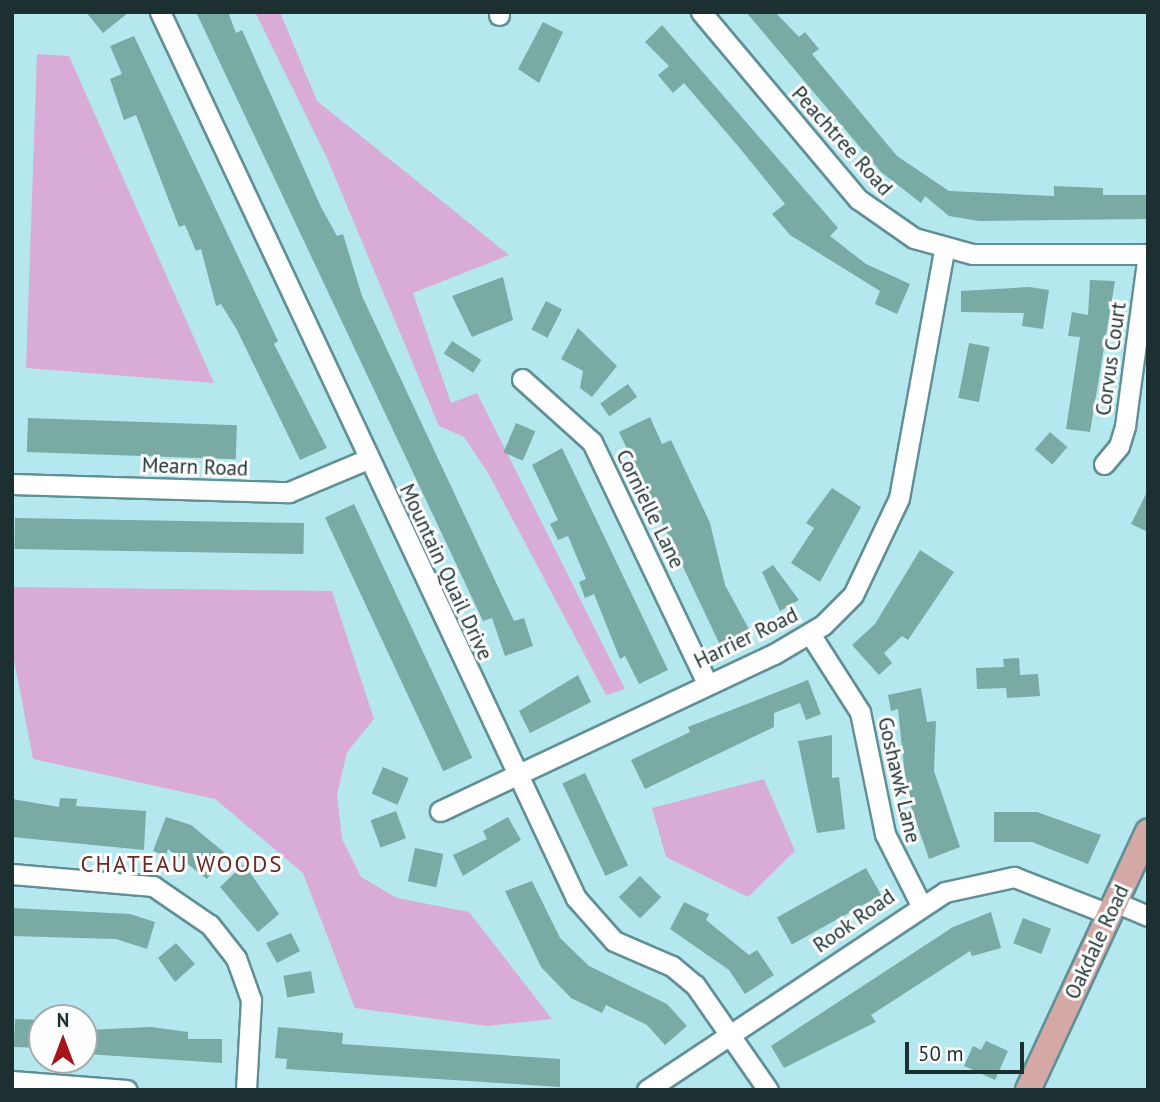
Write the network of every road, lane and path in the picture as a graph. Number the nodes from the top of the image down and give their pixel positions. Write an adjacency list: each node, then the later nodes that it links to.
1 (160, 12): 6 (street, Mountain Quail Drive)
2 (701, 12): 3 (street, Peachtree Road)
3 (944, 251): 4 (street, Peachtree Road); 9 (street, Harrier Road)
4 (1148, 254): 7 (street, Corvus Court)
5 (523, 379): 10 (street, Cornielle Lane)
6 (368, 459): 8 (street, Mearn Road); 11 (street, Mountain Quail Drive)
7 (1104, 464)
8 (12, 484)
9 (810, 634): 10 (street, Harrier Road); 15 (street, Goshawk Lane)
10 (707, 682): 11 (street, Harrier Road)
11 (516, 775): 12 (street, Harrier Road); 18 (street, Mountain Quail Drive)
12 (440, 811)
13 (1145, 845): 16 (main road, Oakdale Road)
14 (12, 874): 21 (street)
15 (920, 904): 16 (street, Rook Road); 18 (street, Rook Road)
16 (1112, 909): 17 (street, Rook Road); 24 (main road, Oakdale Road)
17 (1148, 916)
18 (730, 1034): 22 (street, Rook Road); 23 (street, Mountain Quail Drive)
19 (12, 1081): 20 (street)
20 (127, 1090)
21 (246, 1090)
22 (647, 1090)
23 (768, 1090)
24 (1028, 1090)

